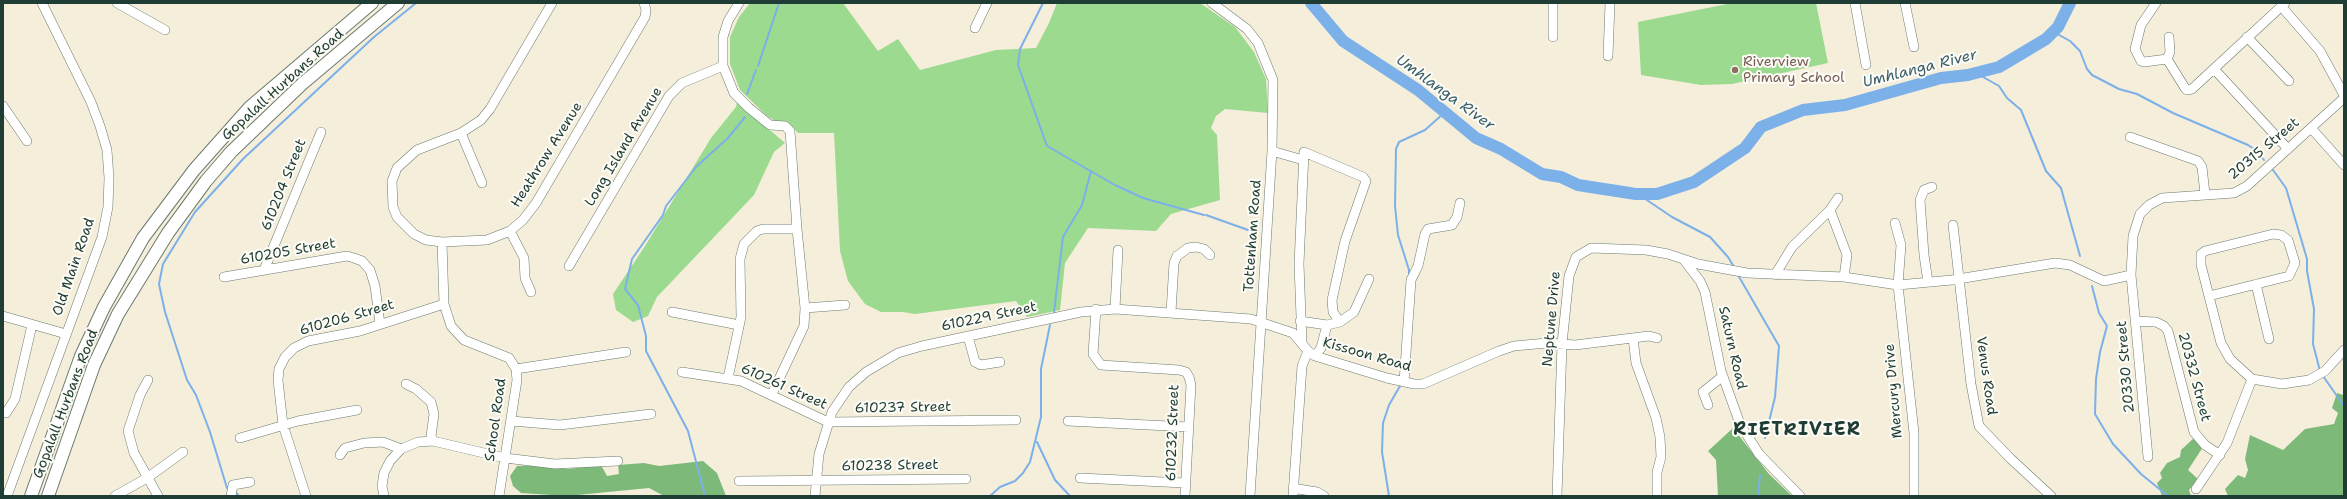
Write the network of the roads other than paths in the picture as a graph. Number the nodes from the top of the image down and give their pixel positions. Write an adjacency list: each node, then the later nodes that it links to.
1 (42, 3): 82 (street, Old Main Road)
2 (117, 3): 17 (street)
3 (372, 3): 131 (main road, Gopalall Hurbans Road)
4 (398, 3): 132 (main road, Gopalall Hurbans Road)
5 (552, 3): 32 (street, Heathrow Avenue)
6 (644, 3): 48 (street, Heathrow Avenue)
7 (739, 3): 25 (street)
8 (987, 3): 16 (street)
9 (1212, 3): 36 (street, Tottenham Road)
10 (1553, 3): 18 (street)
11 (1610, 3): 22 (street)
12 (1855, 3): 24 (street)
13 (1905, 3): 21 (street)
14 (2156, 3): 23 (street)
15 (2283, 5): 20 (street); 28 (street)
16 (975, 28)
17 (165, 30)
18 (1553, 36)
19 (2169, 37): 23 (street)
20 (2247, 37): 26 (street); 27 (street)
21 (1914, 47)
22 (1608, 56)
23 (2167, 59): 26 (street)
24 (1866, 65)
25 (723, 66): 47 (street); 53 (street, Long Island Avenue)
26 (2214, 69): 35 (street)
27 (2289, 81)
28 (2344, 97): 30 (street, 20315 Street)
29 (3, 106): 34 (street)
30 (2311, 128): 35 (street, 20315 Street); 38 (street)
31 (321, 132): 54 (street, 610204 Street)
32 (461, 133): 39 (street); 49 (street, Heathrow Avenue)
33 (2130, 137): 41 (street)
34 (28, 141)
35 (2288, 149): 41 (street, 20315 Street)
36 (1272, 151): 37 (street); 76 (street, Tottenham Road)
37 (1303, 160): 74 (street); 77 (street)
38 (2344, 165)
39 (482, 183)
40 (1932, 187): 61 (street)
41 (2206, 194): 56 (street, 20315 Street)
42 (1838, 198): 44 (street)
43 (1460, 203): 99 (street)
44 (1830, 210): 55 (street); 58 (street)
45 (1894, 223): 63 (street, Mercury Drive)
46 (1953, 225): 60 (street, Venus Road)
47 (797, 229): 68 (street); 80 (street)
48 (510, 230): 49 (street, Heathrow Avenue); 64 (street)
49 (442, 242): 66 (street, School Road)
50 (1118, 250): 70 (street)
51 (1210, 255): 72 (street)
52 (1684, 260): 55 (street); 88 (street, Neptune Drive); 95 (street, Saturn Road)
53 (569, 266)
54 (264, 270): 57 (street, 610205 Street); 79 (street, 610205 Street)
55 (1775, 275): 58 (street)
56 (2131, 275): 60 (street); 75 (street, 20330 Street)
57 (224, 277)
58 (1844, 277): 63 (street)
59 (1369, 279): 77 (street)
60 (1959, 279): 61 (street); 147 (street, Venus Road)
61 (1928, 282): 63 (street)
62 (2256, 284): 65 (street); 65 (street); 86 (street)
63 (1898, 285): 146 (street, Mercury Drive)
64 (532, 292)
65 (2209, 296): 97 (street)
66 (444, 304): 79 (street, 610206 Street); 93 (street, School Road)
67 (845, 304): 68 (street)
68 (805, 308): 101 (street)
69 (1096, 309): 70 (street, 610229 Street); 83 (street, 610229 Street); 111 (street, 610232 Street)
70 (1115, 309): 72 (street, 610229 Street)
71 (672, 312): 80 (street)
72 (1170, 312): 76 (street, 610229 Street)
73 (3, 316): 78 (street)
74 (1300, 321): 81 (street); 87 (street)
75 (2136, 321): 117 (street, 20332 Street); 118 (street, 20330 Street)
76 (1262, 322): 87 (street, Kissoon Road); 141 (street, Tottenham Road)
77 (1340, 322): 81 (street)
78 (32, 324): 82 (street); 104 (street)
79 (380, 324): 110 (street, 610206 Street)
80 (739, 325): 96 (street)
81 (1327, 326): 91 (street)
82 (66, 334): 130 (street, Old Main Road)
83 (968, 336): 92 (street); 109 (street, 610229 Street)
84 (1633, 338): 85 (street, Kissoon Road); 88 (street, Kissoon Road); 144 (street)
85 (1657, 338)
86 (2269, 339)
87 (1302, 343): 91 (street, Kissoon Road)
88 (1562, 344): 99 (street, Kissoon Road); 143 (street, Neptune Drive)
89 (2344, 350): 97 (street)
90 (626, 352): 93 (street)
91 (1311, 354): 99 (street, Kissoon Road); 129 (street)
92 (1000, 362)
93 (516, 369): 108 (street, School Road)
94 (682, 372): 96 (street, 610261 Street)
95 (1723, 376): 102 (street); 145 (street, Saturn Road)
96 (728, 378): 101 (street, 610261 Street)
97 (2252, 379): 117 (street)
98 (148, 380): 121 (street)
99 (1404, 382)
100 (406, 384): 113 (street)
101 (772, 394): 109 (street, 610261 Street)
102 (1708, 405)
103 (357, 410): 110 (street)
104 (6, 413)
105 (651, 414): 108 (street)
106 (1016, 420): 109 (street, 610237 Street)
107 (1068, 420): 111 (street)
108 (511, 421): 119 (street, School Road)
109 (828, 422): 125 (street, 610229 Street)
110 (283, 425): 112 (street); 136 (street, 610206 Street)
111 (1189, 427): 127 (street, 610232 Street)
112 (240, 438)
113 (433, 441): 114 (street); 119 (street)
114 (401, 449): 116 (street); 137 (street)
115 (183, 452): 121 (street)
116 (340, 455)
117 (2220, 455): 128 (street)
118 (2148, 457)
119 (505, 458): 120 (street); 138 (street, School Road)
120 (618, 460)
121 (147, 478): 133 (street); 134 (street)
122 (1080, 478): 127 (street)
123 (966, 479): 125 (street, 610238 Street)
124 (739, 481): 125 (street, 610238 Street)
125 (815, 481): 139 (street, 610229 Street)
126 (250, 482): 135 (street)
127 (1185, 484): 140 (street, 610232 Street)
128 (2196, 489)
129 (1293, 491): 142 (street)
130 (7, 496)
131 (31, 496)
132 (48, 496)
133 (115, 496)
134 (158, 496)
135 (231, 496)
136 (306, 496)
137 (384, 496)
138 (499, 496)
139 (815, 496)
140 (1185, 496)
141 (1250, 496)
142 (1324, 496)
143 (1557, 496)
144 (1657, 496)
145 (1800, 496)
146 (1914, 496)
147 (2051, 496)

